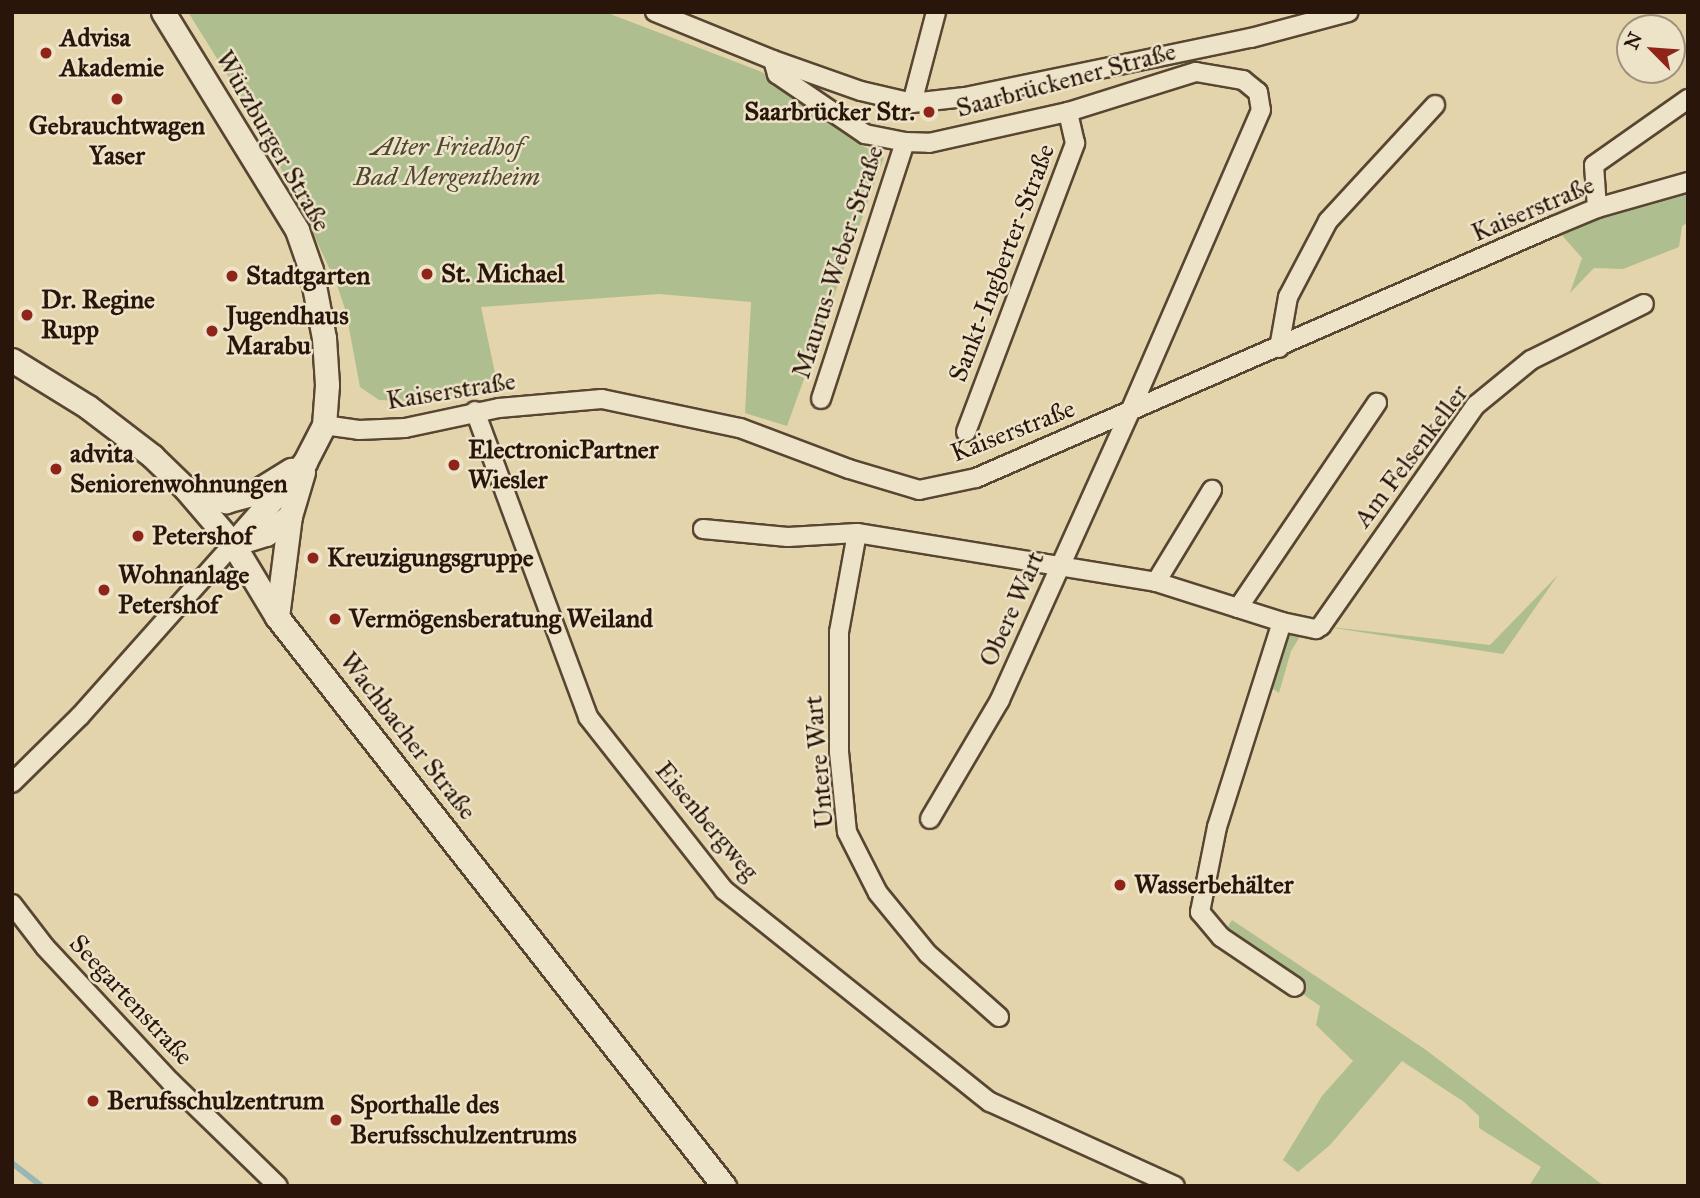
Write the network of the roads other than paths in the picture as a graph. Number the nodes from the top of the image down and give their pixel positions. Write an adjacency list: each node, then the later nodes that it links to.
1 (163, 12): 20 (street, Würzburger Straße)
2 (655, 12): 5 (street)
3 (936, 12): 7 (street)
4 (1349, 12): 7 (street)
5 (773, 60): 7 (street); 10 (street, Saarbrückener Straße)
6 (1688, 99): 12 (street)
7 (912, 103)
8 (1435, 105): 14 (street)
9 (1068, 112): 10 (street, Saarbrückener Straße); 19 (street, Saarbrückener Straße); 21 (street, Sankt-Ingberter-Straße)
10 (905, 142): 16 (street, Maurus-Weber-Straße)
11 (1688, 182): 12 (street, Kaiserstraße)
12 (1597, 208): 14 (street, Kaiserstraße)
13 (1644, 304): 33 (street, Am Felsenkeller)
14 (1279, 348): 19 (street, Kaiserstraße)
15 (12, 360): 23 (street, Wachbacher Straße)
16 (821, 399)
17 (1377, 403): 31 (street, Am Felsenkeller)
18 (475, 411): 19 (street, Kaiserstraße); 20 (street, Kaiserstraße); 41 (street, Eisenbergweg)
19 (1129, 414): 29 (street, Obere Wart)
20 (324, 425): 22 (street, Würzburger Straße)
21 (966, 432)
22 (306, 462): 23 (street); 25 (street); 28 (street, Würzburger Straße)
23 (185, 488): 28 (street, Wachbacher Straße)
24 (1212, 490): 30 (street)
25 (290, 516): 28 (street); 32 (street)
26 (703, 529): 27 (street)
27 (857, 533): 29 (street); 38 (street, Untere Wart)
28 (233, 544): 32 (street, Wachbacher Straße); 34 (street)
29 (1058, 568): 30 (street, Am Felsenkeller); 35 (street, Obere Wart)
30 (1156, 582): 31 (street, Am Felsenkeller)
31 (1238, 608): 33 (street, Am Felsenkeller)
32 (277, 617): 40 (street, Wachbacher Straße)
33 (1282, 622): 37 (street)
34 (12, 783)
35 (930, 819)
36 (12, 904): 39 (street, Seegartenstraße)
37 (1295, 987)
38 (999, 1017)
39 (278, 1186)
40 (724, 1186)
41 (1175, 1186)

